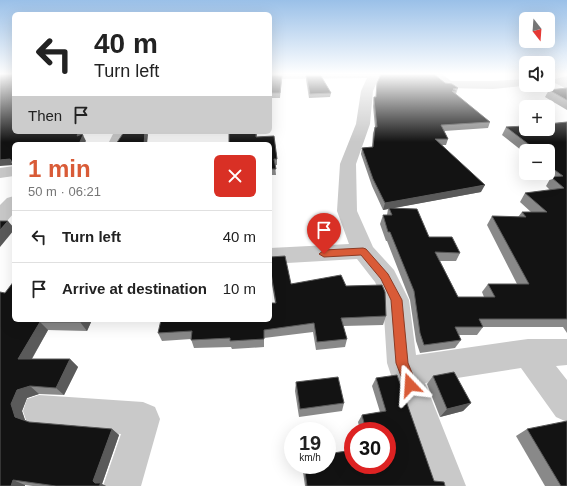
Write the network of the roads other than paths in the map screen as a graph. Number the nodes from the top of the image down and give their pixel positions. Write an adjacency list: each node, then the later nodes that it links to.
1 (366, 97): 6 (street)
2 (12, 171): 3 (street)
3 (0, 173)
4 (12, 204): 5 (street)
5 (0, 216)
6 (363, 251): 7 (street); 10 (street)
7 (272, 256)
8 (528, 352): 9 (street); 10 (street); 11 (street)
9 (567, 352)
10 (405, 370): 14 (street)
11 (567, 406)
12 (39, 410): 13 (street)
13 (122, 486)
14 (446, 486)

